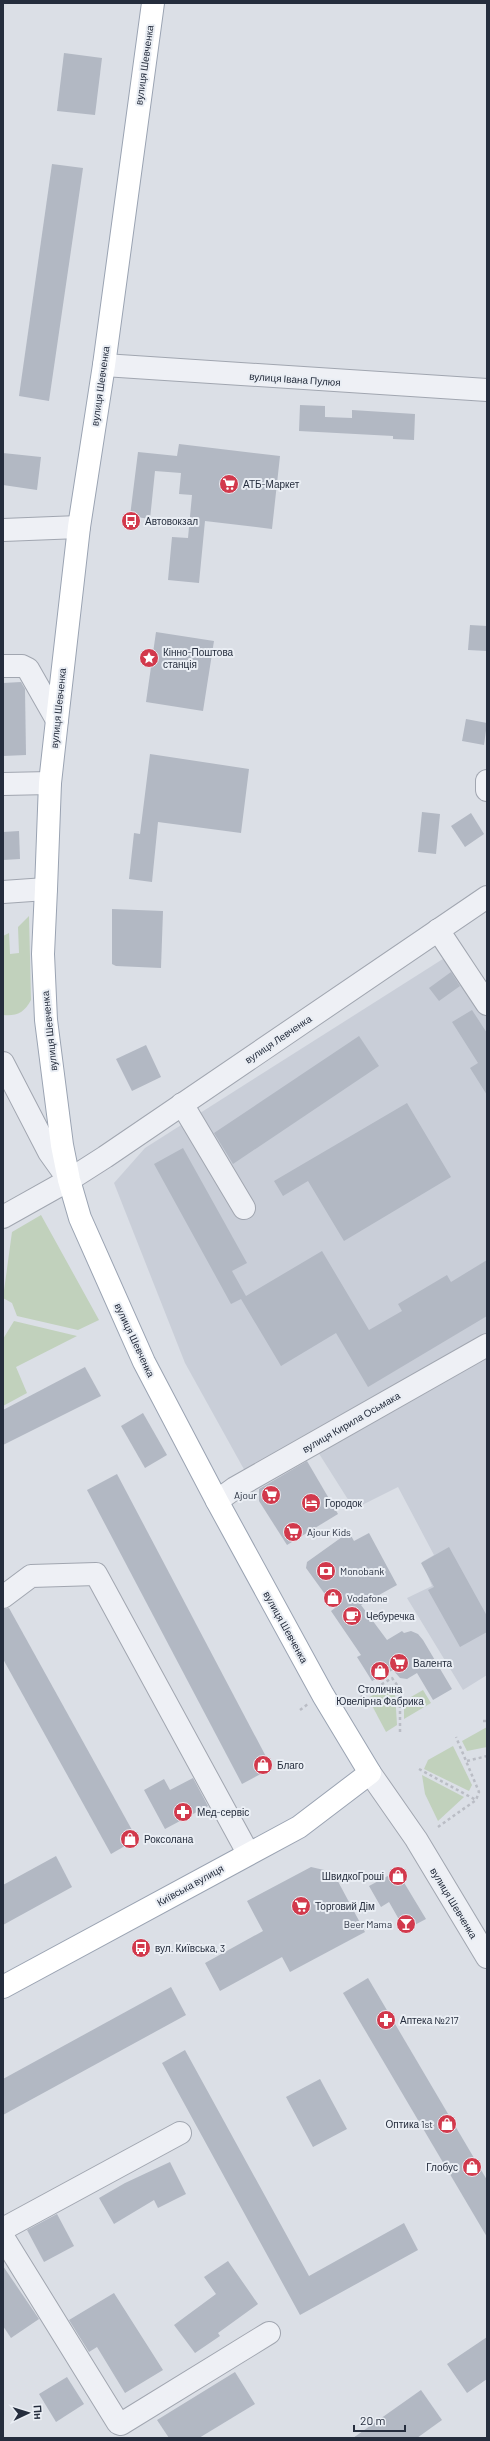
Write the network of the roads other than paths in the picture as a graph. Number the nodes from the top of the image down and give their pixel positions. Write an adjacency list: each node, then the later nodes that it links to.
1 (153, 3): 2 (main road, вулиця Шевченка)
2 (104, 365): 3 (street, вулиця Івана Пулюя); 4 (main road, вулиця Шевченка)
3 (487, 390)
4 (79, 527): 5 (street); 7 (main road, вулиця Шевченка)
5 (3, 530)
6 (3, 666): 7 (street)
7 (57, 720): 9 (main road, вулиця Шевченка)
8 (487, 781): 11 (street)
9 (50, 783): 10 (street); 12 (main road, вулиця Шевченка)
10 (3, 784)
11 (487, 790)
12 (46, 889): 13 (street); 19 (main road, вулиця Шевченка)
13 (3, 892)
14 (487, 897): 15 (street, вулиця Левченка)
15 (438, 930): 16 (street); 18 (street, вулиця Левченка)
16 (487, 1004)
17 (3, 1063): 19 (street)
18 (182, 1104): 19 (street, вулиця Левченка); 20 (street)
19 (69, 1180): 21 (street, вулиця Левченка); 23 (main road, вулиця Шевченка)
20 (244, 1208)
21 (3, 1217)
22 (487, 1345): 23 (street, вулиця Кирила Осьмака)
23 (216, 1501): 25 (main road, вулиця Шевченка)
24 (3, 1597): 26 (street)
25 (370, 1773): 26 (main road, Київська вулиця); 27 (street, вулиця Шевченка)
26 (248, 1853): 28 (main road, Київська вулиця)
27 (487, 1957)
28 (3, 1987)
29 (180, 2133): 30 (street)
30 (3, 2229)
31 (3, 2237): 32 (street)
32 (269, 2333)

